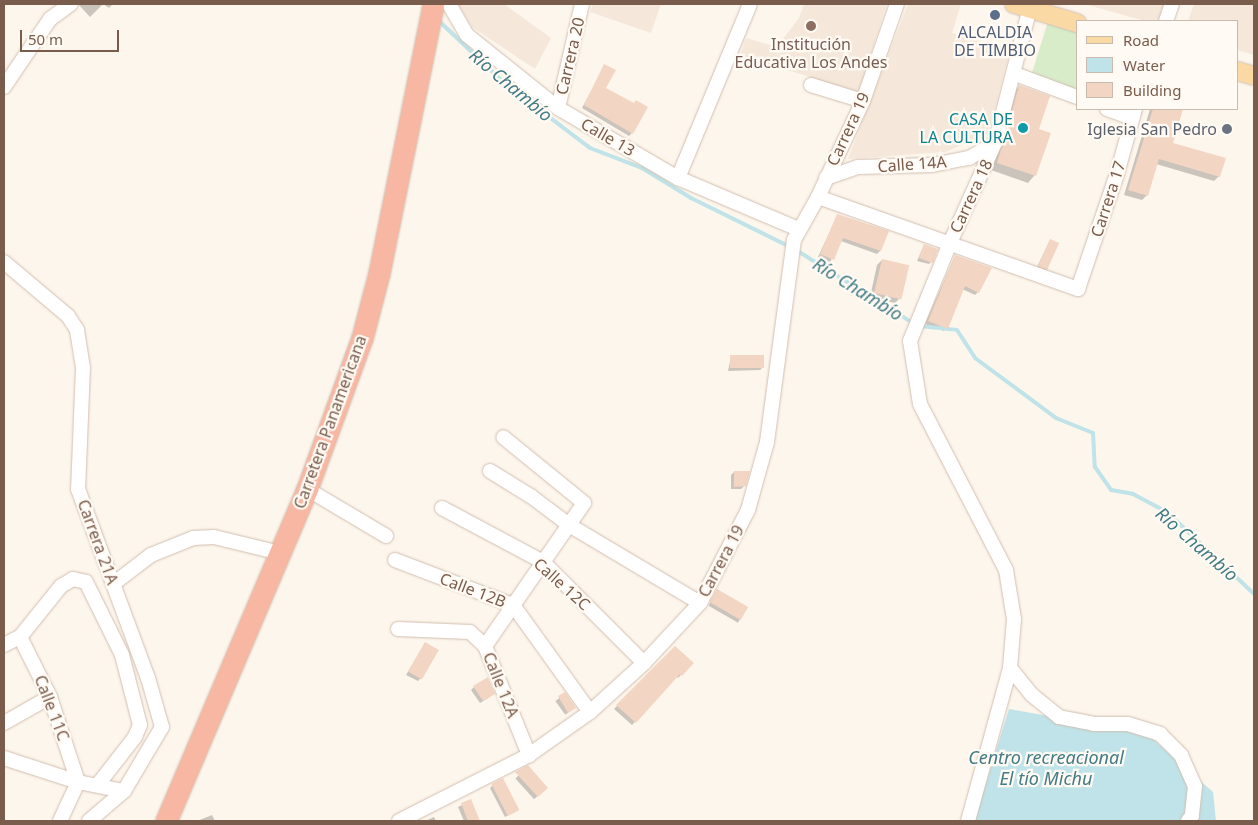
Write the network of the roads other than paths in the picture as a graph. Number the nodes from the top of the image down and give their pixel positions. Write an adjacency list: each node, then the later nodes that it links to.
1 (71, 4): 15 (street)
2 (433, 4): 30 (highway, Carretera Panamericana)
3 (449, 4): 18 (street, Calle 13)
4 (582, 4): 18 (street, Carrera 20)
5 (750, 4): 22 (street)
6 (897, 4): 17 (street, Carrera 19)
7 (1172, 4): 9 (street)
8 (1025, 5): 10 (main road); 12 (street, Carrera 18)
9 (1166, 20)
10 (1076, 23)
11 (1238, 71): 13 (main road)
12 (1015, 74): 16 (street); 21 (street, Carrera 18)
13 (1254, 76)
14 (811, 85): 17 (street)
15 (4, 88)
16 (1076, 97)
17 (863, 101): 23 (street, Carrera 19)
18 (558, 108): 22 (street, Calle 13)
19 (1114, 110): 20 (street)
20 (1133, 113): 26 (street, Carrera 17)
21 (995, 143): 23 (street, Calle 14A); 26 (street, Carrera 18)
22 (678, 178): 25 (street, Calle 13)
23 (826, 178): 24 (street, Carrera 19)
24 (818, 197): 25 (street, Carrera 19); 26 (street)
25 (796, 234): 38 (street, Carrera 19)
26 (950, 243): 45 (street, Carrera 18)
27 (4, 262): 37 (street, Carrera 21A)
28 (503, 437): 32 (street)
29 (490, 471): 32 (street)
30 (307, 489): 33 (street); 34 (highway, Carretera Panamericana)
31 (442, 508): 36 (street, Calle 12C)
32 (569, 525): 36 (street); 38 (street)
33 (386, 536)
34 (280, 553): 37 (street); 56 (highway, Carretera Panamericana)
35 (395, 560): 39 (street, Calle 12B)
36 (543, 562): 39 (street); 44 (street, Calle 12C)
37 (113, 584): 53 (street, Carrera 21A)
38 (700, 603): 44 (street, Carrera 19)
39 (513, 605): 43 (street); 47 (street, Calle 12B)
40 (398, 629): 43 (street, Calle 12A)
41 (20, 637): 42 (street); 46 (street, Calle 11C); 52 (street)
42 (4, 645)
43 (485, 646): 49 (street, Calle 12A)
44 (644, 663): 47 (street, Carrera 19)
45 (1010, 668): 58 (street); 59 (street)
46 (50, 697): 48 (street); 51 (street, Calle 11C)
47 (590, 712): 49 (street, Carrera 19)
48 (4, 723)
49 (529, 755): 57 (street, Carrera 19)
50 (4, 758): 51 (street)
51 (78, 782): 52 (street); 54 (street)
52 (99, 783): 53 (street)
53 (124, 791): 55 (street, Carrera 21A)
54 (60, 821)
55 (89, 821)
56 (166, 821)
57 (399, 821)
58 (968, 821)
59 (1188, 821)

